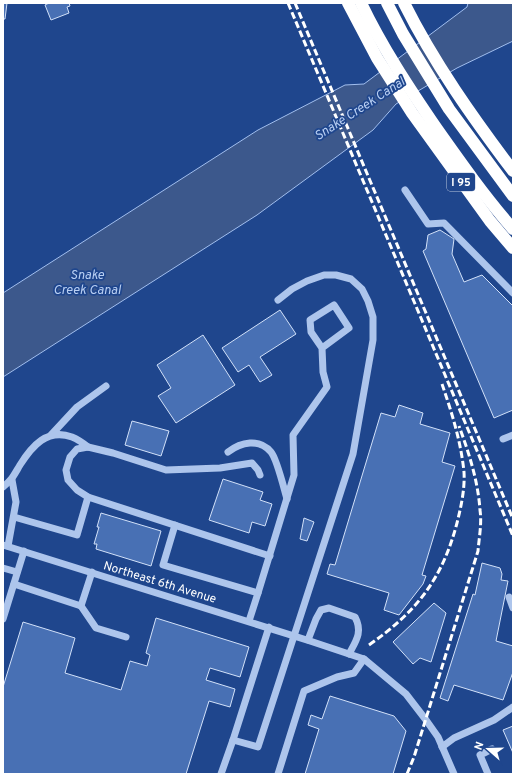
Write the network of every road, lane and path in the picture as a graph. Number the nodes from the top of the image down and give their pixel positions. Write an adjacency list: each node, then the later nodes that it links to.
1 (348, 3): 9 (highway, I 95)
2 (361, 3): 8 (highway)
3 (387, 3): 7 (highway)
4 (404, 3): 5 (highway)
5 (513, 171)
6 (405, 190): 10 (street)
7 (513, 196)
8 (513, 229)
9 (513, 248)
10 (513, 294)
11 (278, 300): 41 (street)
12 (322, 348): 12 (street); 23 (street)
13 (106, 386): 14 (street)
14 (51, 435): 17 (street); 20 (street)
15 (513, 435): 16 (street)
16 (503, 439)
17 (88, 446): 19 (street); 22 (street)
18 (228, 452): 23 (street)
19 (260, 475)
20 (12, 480): 21 (street); 24 (street)
21 (3, 487)
22 (88, 498): 24 (street); 25 (street)
23 (287, 500): 28 (street)
24 (14, 517): 26 (street)
25 (175, 525): 28 (street); 33 (street)
26 (6, 546): 27 (street, Northeast 6th Avenue)
27 (24, 551): 30 (street); 31 (street, Northeast 6th Avenue)
28 (270, 556): 33 (street)
29 (3, 568): 30 (street)
30 (17, 572): 32 (street)
31 (92, 572): 35 (street); 39 (street, Northeast 6th Avenue)
32 (14, 584): 35 (street); 36 (street)
33 (258, 593): 39 (street)
34 (509, 597): 37 (street)
35 (81, 606): 42 (street)
36 (5, 608): 38 (street)
37 (513, 608)
38 (3, 619)
39 (249, 622): 40 (street, Northeast 6th Avenue)
40 (269, 628): 41 (street, Northeast 6th Avenue); 47 (street)
41 (295, 636): 43 (street, Northeast 6th Avenue); 47 (street)
42 (126, 637)
43 (309, 640): 44 (street, Northeast 6th Avenue); 44 (street)
44 (349, 654): 45 (street, Northeast 6th Avenue)
45 (364, 659): 48 (street); 51 (street)
46 (513, 707): 48 (street)
47 (233, 740): 50 (street)
48 (442, 747): 52 (street)
49 (492, 749): 53 (street)
50 (222, 774)
51 (278, 774)
52 (454, 774)
53 (488, 774)

